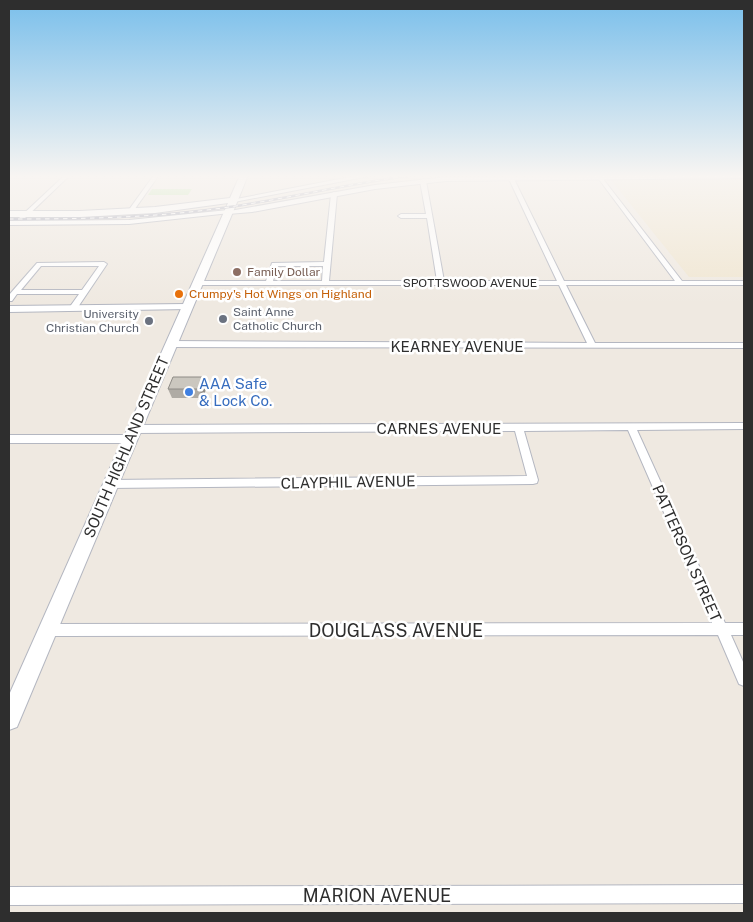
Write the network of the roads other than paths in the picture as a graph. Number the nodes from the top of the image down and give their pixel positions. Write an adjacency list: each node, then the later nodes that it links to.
1 (22, 218): 9 (street)
2 (168, 218): 9 (street)
3 (225, 218): 12 (main road, SOUTH HIGHLAND STREET)
4 (332, 218): 11 (street)
5 (430, 218): 15 (street)
6 (530, 218): 18 (street)
7 (631, 218): 16 (street)
8 (9, 223): 9 (street)
9 (16, 223): 10 (street)
10 (9, 230)
11 (327, 264): 13 (street); 14 (street)
12 (196, 283): 13 (street, SPOTTSWOOD AVENUE); 22 (main road, SOUTH HIGHLAND STREET)
13 (269, 283): 14 (street, SPOTTSWOOD AVENUE)
14 (325, 283): 15 (street, SPOTTSWOOD AVENUE)
15 (441, 283): 18 (street, SPOTTSWOOD AVENUE)
16 (680, 283): 17 (street, SPOTTSWOOD AVENUE); 18 (street, SPOTTSWOOD AVENUE)
17 (744, 283)
18 (562, 284): 26 (street)
19 (15, 292): 20 (street); 20 (street); 21 (street)
20 (85, 292): 23 (street)
21 (9, 299)
22 (186, 307): 23 (street); 25 (main road, SOUTH HIGHLAND STREET)
23 (73, 308): 24 (street)
24 (9, 309)
25 (170, 344): 26 (street, KEARNEY AVENUE); 31 (main road, SOUTH HIGHLAND STREET)
26 (592, 346): 27 (street, KEARNEY AVENUE)
27 (744, 346)
28 (744, 426): 29 (street, CARNES AVENUE)
29 (631, 427): 30 (street, CARNES AVENUE); 34 (street, PATTERSON STREET)
30 (519, 428): 31 (street, CARNES AVENUE); 33 (street, CLAYPHIL AVENUE)
31 (131, 434): 32 (street, CARNES AVENUE); 33 (main road, SOUTH HIGHLAND STREET)
32 (9, 439)
33 (109, 484): 36 (main road, SOUTH HIGHLAND STREET)
34 (721, 629): 35 (street, DOUGLASS AVENUE); 36 (street, DOUGLASS AVENUE); 37 (street, PATTERSON STREET)
35 (744, 629)
36 (48, 630): 38 (main road, SOUTH HIGHLAND STREET)
37 (744, 679)
38 (9, 719)
39 (744, 894): 40 (street, MARION AVENUE)
40 (9, 896)

